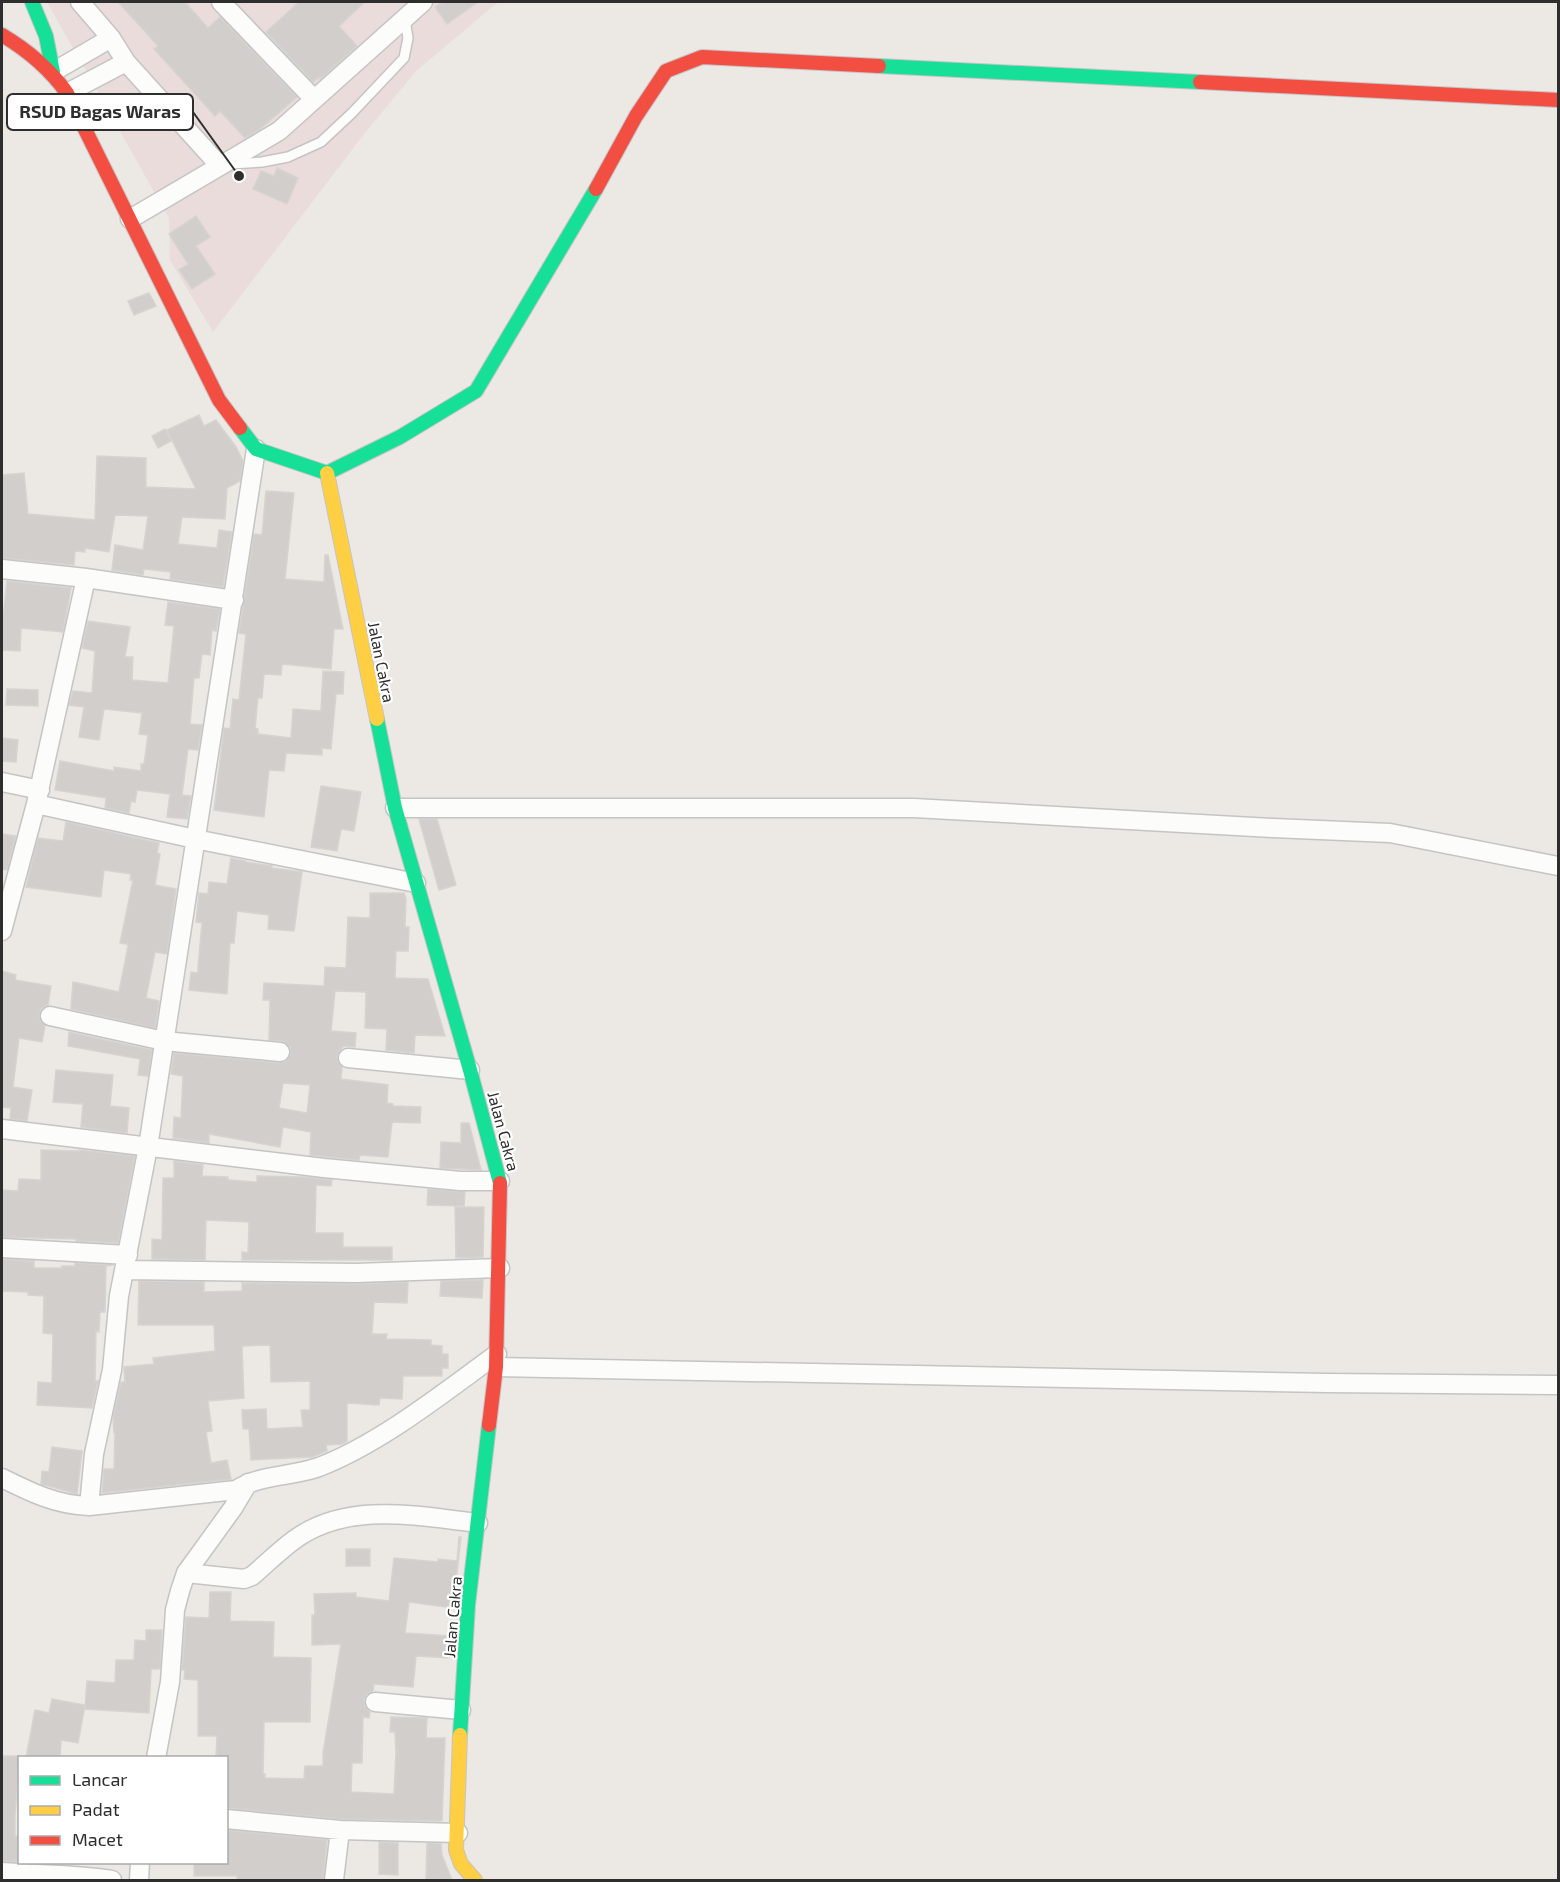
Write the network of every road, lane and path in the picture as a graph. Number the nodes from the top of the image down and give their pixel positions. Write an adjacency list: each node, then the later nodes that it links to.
1 (32, 2): 9 (street)
2 (80, 2): 7 (street)
3 (221, 2): 11 (street)
4 (423, 2): 5 (street)
5 (405, 19): 11 (street); 13 (lane)
6 (2, 35): 9 (street)
7 (111, 38): 8 (street); 9 (street)
8 (126, 62): 10 (street); 13 (street)
9 (53, 72): 10 (street)
10 (67, 93): 14 (street)
11 (313, 98): 13 (street)
12 (1558, 100): 16 (street)
13 (220, 166): 14 (street)
14 (130, 219): 15 (street)
15 (256, 449): 16 (street); 19 (street)
16 (327, 473): 22 (street, Jalan Cakra)
17 (2, 569): 18 (street)
18 (86, 578): 19 (street); 21 (street)
19 (234, 600): 23 (street)
20 (2, 782): 21 (street)
21 (38, 797): 23 (street); 26 (street)
22 (394, 808): 24 (street); 25 (street, Jalan Cakra)
23 (195, 839): 25 (street); 28 (street)
24 (1558, 866)
25 (416, 883): 31 (street, Jalan Cakra)
26 (2, 931)
27 (50, 1016): 28 (street)
28 (164, 1041): 29 (street); 33 (street)
29 (280, 1052)
30 (348, 1058): 31 (street)
31 (470, 1070): 34 (street, Jalan Cakra)
32 (2, 1129): 33 (street)
33 (148, 1147): 34 (street); 36 (street)
34 (500, 1181): 37 (street, Jalan Cakra)
35 (2, 1248): 36 (street)
36 (126, 1262): 37 (street); 42 (street)
37 (500, 1268): 38 (street, Jalan Cakra)
38 (497, 1360): 39 (street); 41 (street); 43 (street, Jalan Cakra)
39 (1558, 1385)
40 (2, 1478): 42 (street)
41 (249, 1481): 42 (street); 44 (street)
42 (88, 1506)
43 (478, 1523): 44 (street); 46 (street, Jalan Cakra)
44 (186, 1573): 47 (street)
45 (375, 1702): 46 (street)
46 (461, 1710): 50 (street, Jalan Cakra)
47 (156, 1756)
48 (228, 1819): 49 (street)
49 (340, 1830): 50 (street); 55 (street)
50 (458, 1833): 56 (street, Jalan Cakra)
51 (140, 1864): 54 (street)
52 (2, 1872): 53 (street)
53 (112, 1881)
54 (139, 1881)
55 (334, 1881)
56 (475, 1881)

